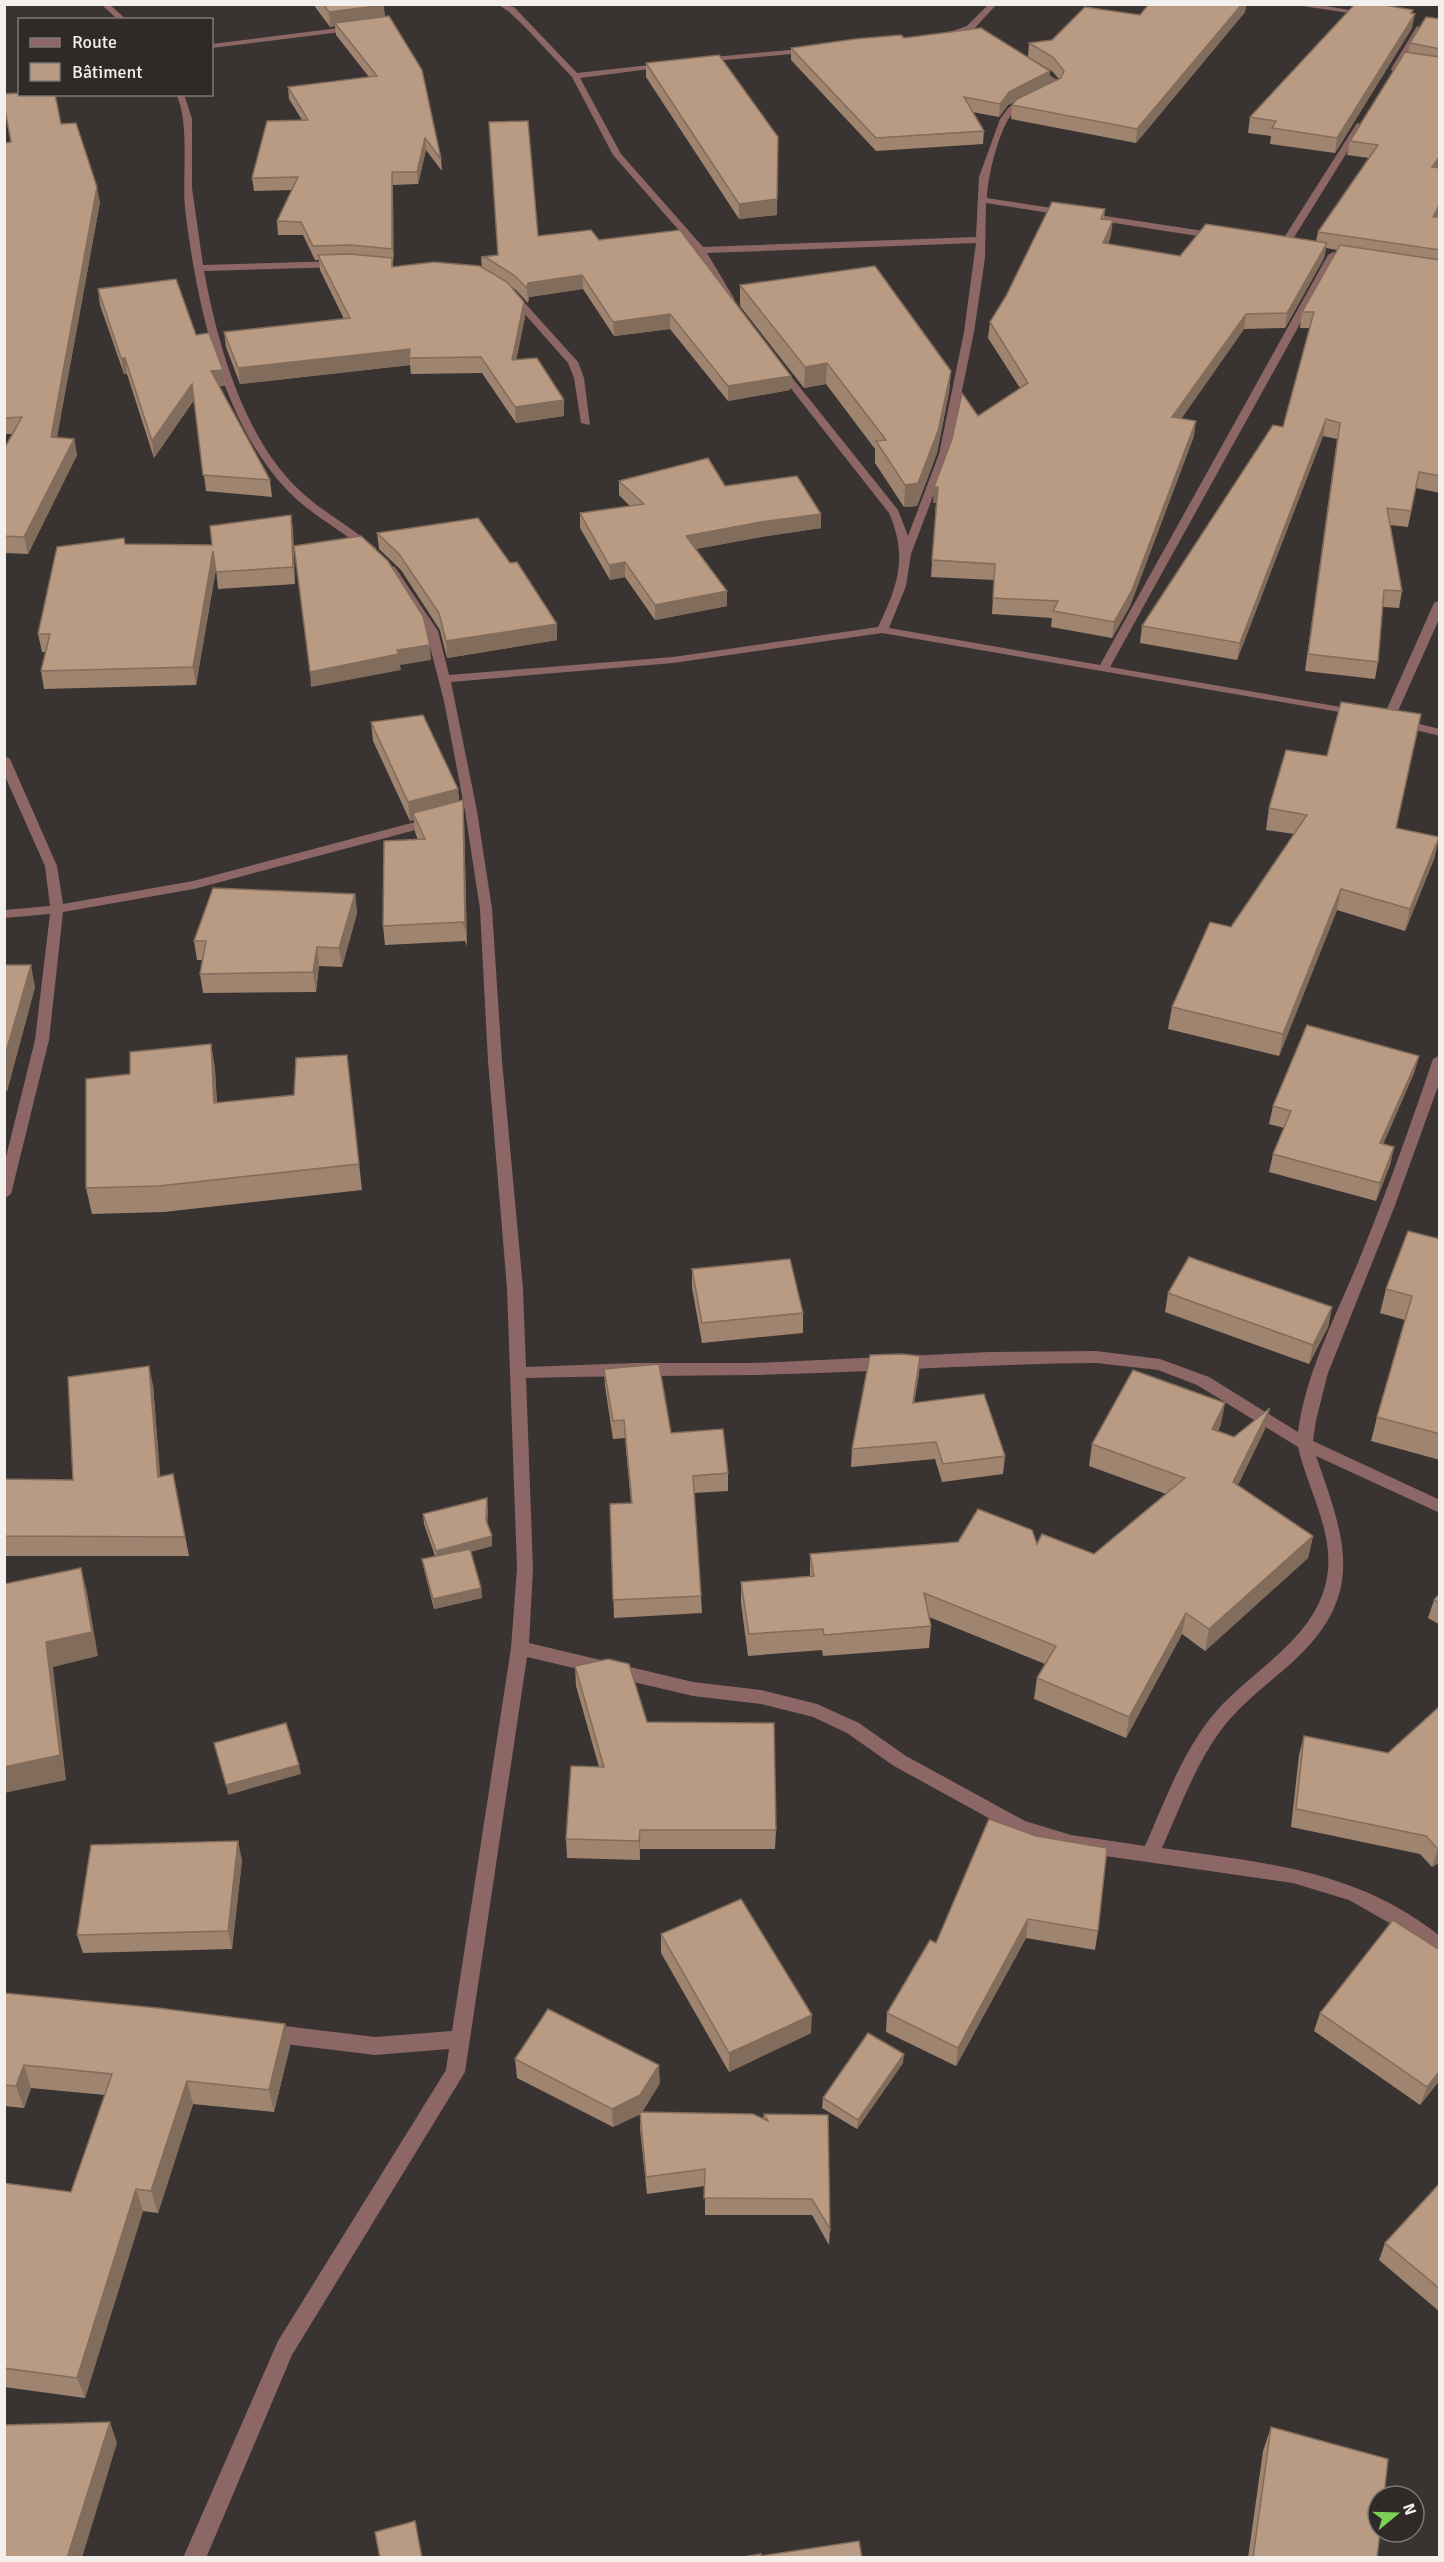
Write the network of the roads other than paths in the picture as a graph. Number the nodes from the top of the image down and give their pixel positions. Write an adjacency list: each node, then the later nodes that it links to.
1 (104, 4): 6 (street)
2 (500, 4): 19 (street)
3 (994, 4): 9 (street)
4 (1292, 4): 5 (street)
5 (1382, 16)
6 (121, 18)
7 (1416, 20): 14 (street)
8 (364, 27): 12 (street)
9 (970, 28): 10 (street); 11 (street)
10 (980, 34)
11 (938, 37)
12 (213, 46)
13 (816, 49): 15 (street)
14 (1400, 61): 18 (street); 20 (street)
15 (691, 62)
16 (679, 63): 19 (street)
17 (1029, 63): 23 (street)
18 (1410, 63)
19 (575, 76): 27 (street)
20 (1389, 78)
21 (181, 96): 30 (street)
22 (1366, 115): 26 (street)
23 (983, 200): 24 (street); 25 (street)
24 (1226, 238)
25 (981, 240): 27 (street); 35 (street)
26 (1272, 245)
27 (701, 250): 32 (street)
28 (1345, 256): 38 (street)
29 (352, 264): 30 (street)
30 (198, 268): 39 (street)
31 (505, 288): 34 (street)
32 (738, 314)
33 (773, 360): 35 (street)
34 (586, 423)
35 (907, 553): 37 (street)
36 (1440, 603): 40 (street)
37 (882, 630): 38 (street); 39 (street)
38 (1104, 668): 40 (street)
39 (444, 679): 43 (street)
40 (1376, 718): 41 (street)
41 (1440, 733)
42 (4, 759): 44 (street)
43 (460, 814): 44 (street); 48 (street)
44 (57, 909): 45 (street); 47 (street)
45 (4, 914)
46 (1440, 1059): 49 (street)
47 (4, 1194)
48 (518, 1373): 49 (street); 51 (street)
49 (1305, 1444): 50 (street); 52 (street)
50 (1440, 1507)
51 (520, 1648): 52 (street); 55 (street)
52 (1150, 1854): 53 (street)
53 (1440, 1948)
54 (248, 2031): 55 (street)
55 (459, 2039): 56 (street)
56 (194, 2558)

